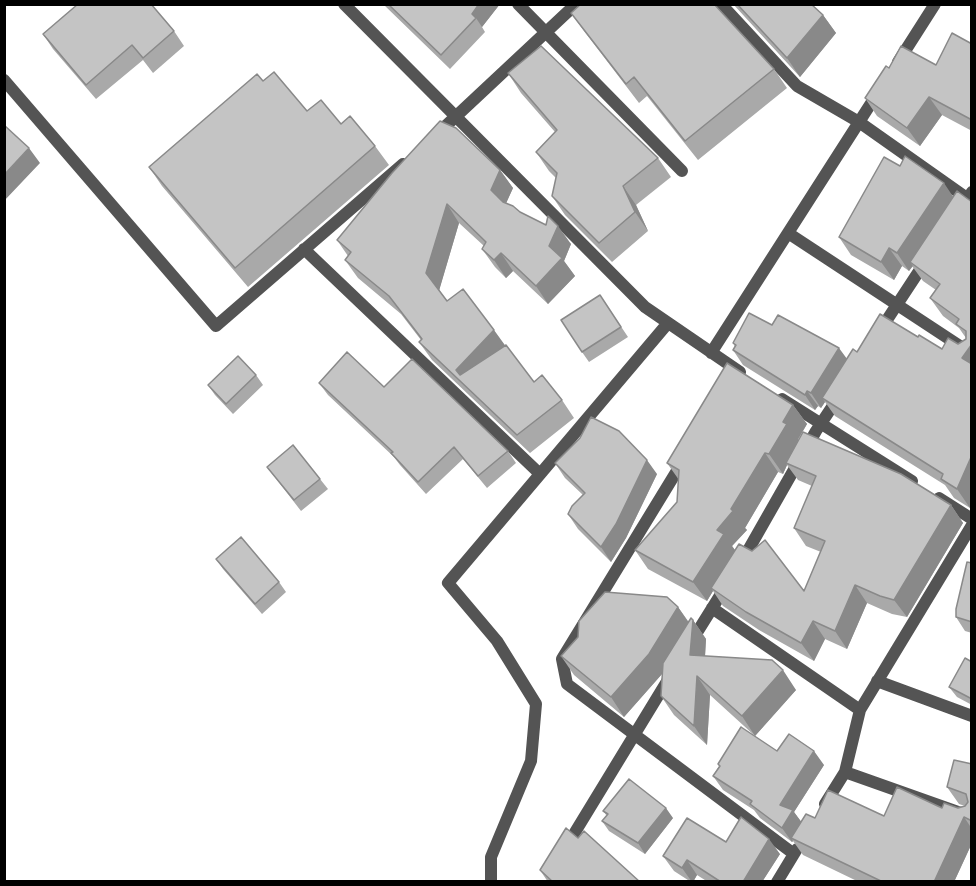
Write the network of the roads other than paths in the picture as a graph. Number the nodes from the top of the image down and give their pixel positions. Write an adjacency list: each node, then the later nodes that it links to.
1 (344, 4): 8 (street)
2 (518, 4): 6 (street)
3 (576, 4): 6 (street)
4 (721, 4): 9 (street)
5 (935, 4): 9 (street)
6 (546, 33): 8 (street); 12 (street)
7 (4, 80): 17 (street)
8 (456, 118): 10 (street); 19 (street)
9 (859, 122): 13 (street); 15 (street)
10 (429, 141)
11 (411, 156): 17 (street)
12 (682, 171)
13 (970, 198): 14 (street)
14 (954, 218)
15 (788, 233): 18 (street); 21 (street)
16 (935, 247): 18 (street)
17 (304, 249): 28 (street)
18 (897, 304): 20 (street); 22 (street)
19 (668, 323): 21 (street); 28 (street)
20 (872, 343)
21 (711, 353): 23 (street)
22 (972, 354)
23 (739, 376)
24 (847, 383): 26 (street)
25 (775, 394): 26 (street)
26 (821, 424): 29 (street); 31 (street)
27 (689, 450): 37 (street)
28 (540, 474): 44 (street)
29 (972, 519)
30 (972, 525): 34 (street)
31 (712, 608): 32 (street); 35 (street)
32 (686, 649)
33 (675, 668): 37 (street)
34 (877, 681): 35 (street); 36 (street)
35 (860, 710): 38 (street)
36 (972, 716)
37 (635, 735): 42 (street); 43 (street)
38 (845, 772): 39 (street); 40 (street)
39 (972, 817)
40 (817, 818)
41 (805, 836): 42 (street)
42 (794, 854): 45 (street)
43 (558, 860)
44 (491, 882)
45 (777, 882)

